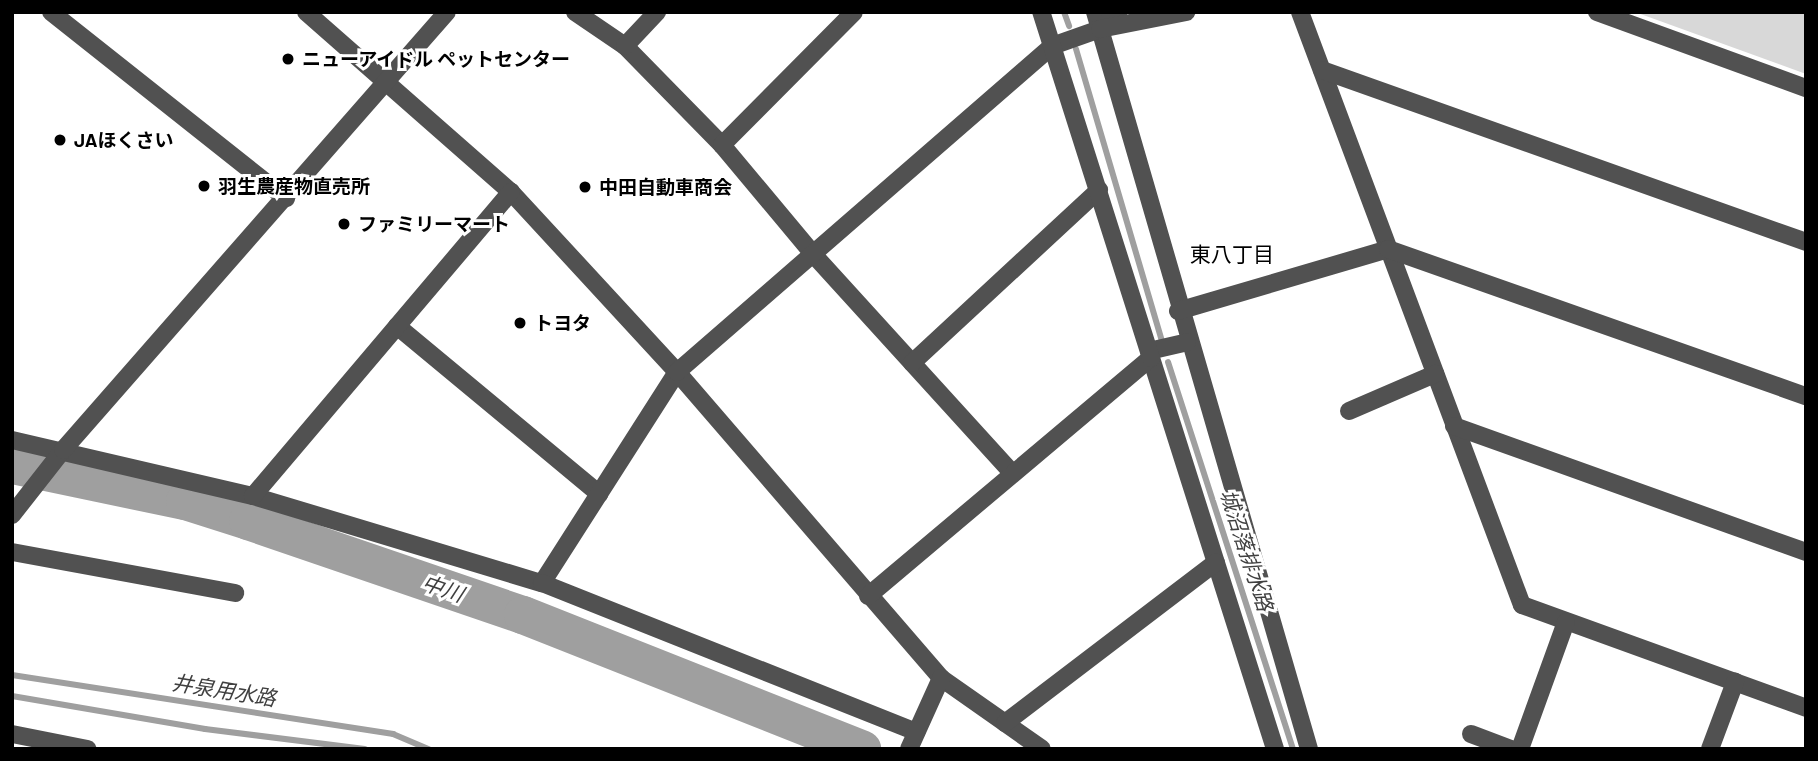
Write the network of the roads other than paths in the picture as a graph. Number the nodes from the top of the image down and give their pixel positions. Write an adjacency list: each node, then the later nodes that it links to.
1 (51, 12): 21 (street)
2 (306, 12): 16 (street)
3 (447, 12): 16 (street)
4 (575, 12): 13 (street)
5 (657, 12): 13 (street)
6 (854, 12): 18 (street)
7 (1041, 12): 14 (street)
8 (1119, 12): 12 (street)
9 (1186, 12): 12 (street)
10 (1300, 12): 15 (street)
11 (1597, 12): 17 (street)
12 (1097, 20): 14 (street); 25 (street)
13 (625, 46): 18 (street)
14 (1052, 46): 19 (street); 24 (street)
15 (1322, 70): 22 (street); 23 (street)
16 (387, 81): 20 (street); 21 (street)
17 (1806, 88)
18 (722, 145): 24 (street)
19 (1098, 190): 28 (street); 29 (street)
20 (511, 192): 26 (street); 30 (street)
21 (286, 198): 36 (street)
22 (1806, 242)
23 (1388, 249): 25 (street); 31 (street); 32 (street)
24 (813, 254): 29 (street); 30 (street)
25 (1178, 311): 27 (street)
26 (397, 326): 38 (street); 39 (street)
27 (1187, 342): 28 (street); 58 (street)
28 (1150, 355): 37 (street); 43 (street)
29 (912, 363): 37 (street)
30 (677, 372): 38 (street); 46 (street)
31 (1435, 374): 33 (street); 34 (street)
32 (1806, 396)
33 (1349, 411)
34 (1454, 426): 42 (street); 47 (street)
35 (12, 440): 36 (street)
36 (63, 450): 39 (street); 40 (street)
37 (1013, 473): 46 (street)
38 (599, 494): 44 (street)
39 (253, 496): 44 (street)
40 (12, 515)
41 (12, 552): 45 (street)
42 (1806, 552)
43 (1216, 562): 51 (street); 57 (street)
44 (542, 583): 54 (street)
45 (235, 593)
46 (868, 596): 48 (street)
47 (1566, 622): 49 (street); 60 (street)
48 (941, 678): 51 (street); 54 (street)
49 (1735, 682): 50 (street); 61 (street)
50 (1806, 708)
51 (1005, 723): 56 (street)
52 (12, 734): 55 (street)
53 (1471, 734): 59 (street)
54 (912, 743)
55 (88, 749)
56 (1042, 749)
57 (1275, 749)
58 (1309, 749)
59 (1511, 749)
60 (1520, 749)
61 (1710, 749)

